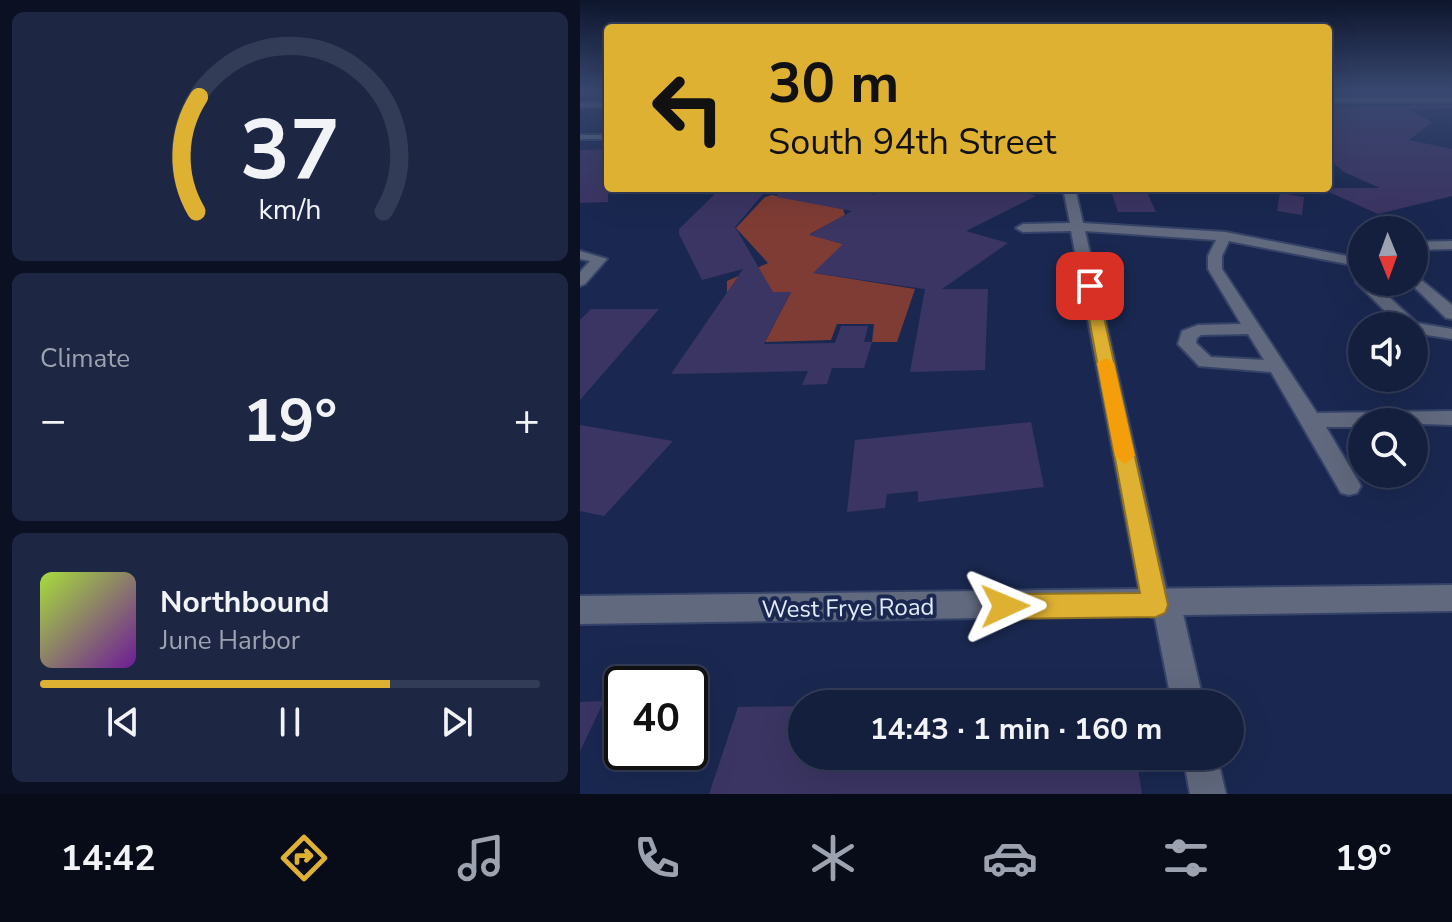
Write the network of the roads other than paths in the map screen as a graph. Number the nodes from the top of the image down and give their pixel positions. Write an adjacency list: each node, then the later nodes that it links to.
1 (580, 137): 2 (lane)
2 (604, 137)
3 (1070, 192): 4 (street)
4 (1078, 227): 5 (street); 6 (street); 24 (street)
5 (1023, 228)
6 (1225, 236): 10 (street); 16 (street)
7 (1452, 245): 8 (street)
8 (1428, 246)
9 (580, 255): 11 (street)
10 (1348, 260)
11 (580, 281)
12 (1428, 292): 15 (street)
13 (1379, 296): 14 (street)
14 (1396, 312)
15 (1452, 314)
16 (1254, 329): 19 (street); 19 (street)
17 (1428, 330): 18 (street)
18 (1452, 334)
19 (1278, 367): 21 (street)
20 (1452, 418): 21 (street)
21 (1311, 420): 22 (street)
22 (1348, 484)
23 (1452, 598): 24 (street, West Frye Road)
24 (1161, 605): 25 (street, West Frye Road); 26 (street)
25 (580, 610)
26 (1184, 690)
27 (1203, 770): 28 (street)
28 (1208, 794)

